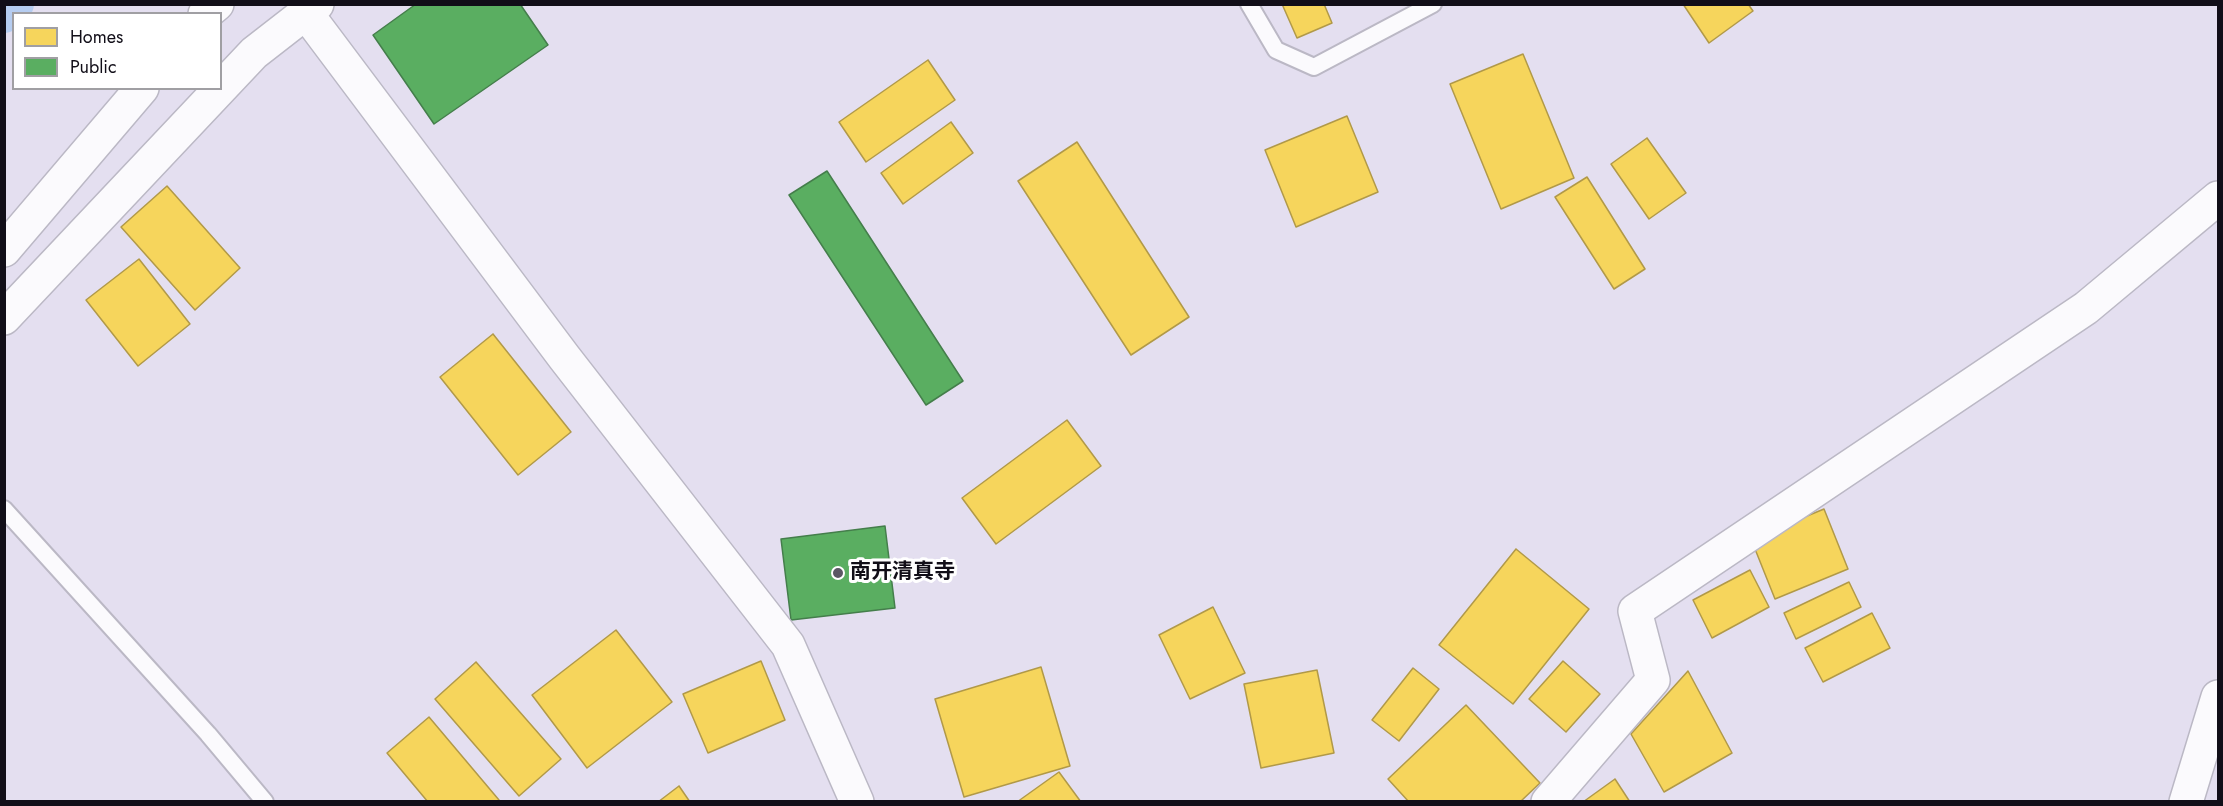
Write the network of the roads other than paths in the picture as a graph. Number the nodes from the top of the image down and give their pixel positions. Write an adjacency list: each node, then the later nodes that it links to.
1 (1249, 4): 2 (lane)
2 (1433, 4)
3 (311, 9): 4 (street); 13 (street)
4 (222, 87)
5 (140, 90): 8 (street)
6 (219, 90): 9 (street)
7 (2218, 198): 14 (street)
8 (4, 250)
9 (4, 318)
10 (4, 509): 12 (lane)
11 (2218, 697): 15 (street)
12 (266, 801)
13 (857, 801)
14 (1548, 801)
15 (2186, 801)

